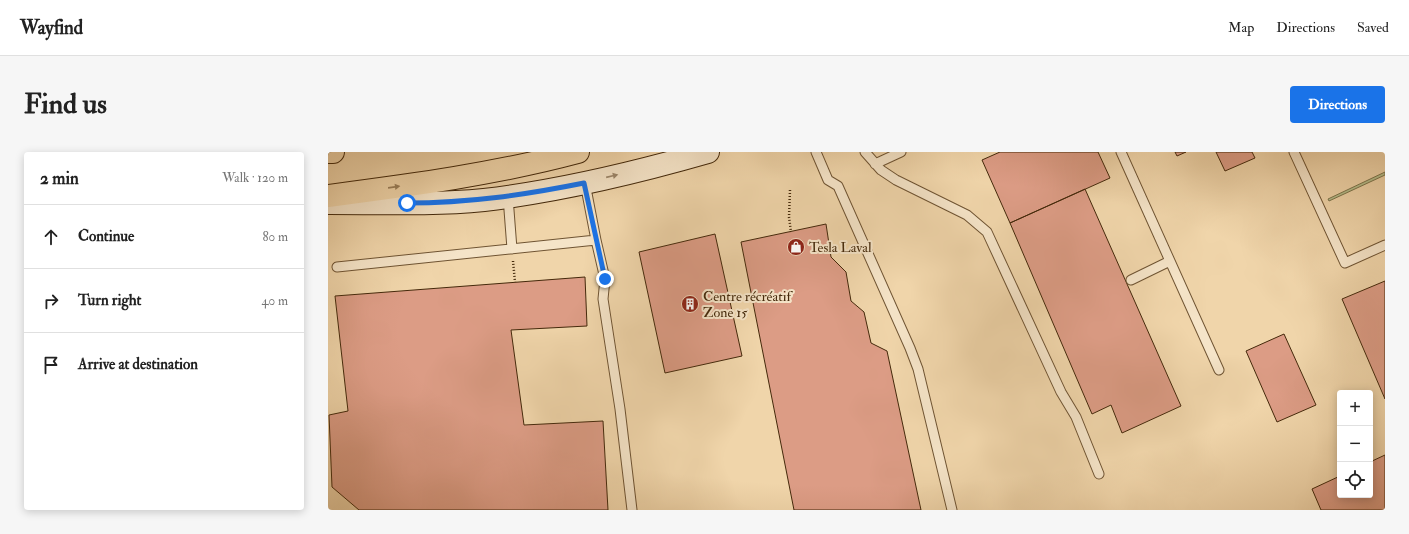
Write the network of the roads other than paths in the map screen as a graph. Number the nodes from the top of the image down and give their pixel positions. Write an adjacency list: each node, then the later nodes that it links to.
1 (328, 152): 2 (highway)
2 (333, 152)
3 (578, 152): 12 (highway, one-way to 3)
4 (708, 152): 11 (street, one-way to 4)
5 (816, 152): 24 (lane)
6 (865, 152): 10 (lane)
7 (901, 152): 10 (lane)
8 (1121, 152): 18 (lane)
9 (1294, 152): 16 (lane)
10 (874, 164): 22 (lane)
11 (584, 183): 13 (street); 15 (lane)
12 (328, 196)
13 (508, 197): 14 (street); 17 (lane)
14 (328, 203)
15 (596, 240): 17 (lane); 23 (lane)
16 (1385, 245)
17 (512, 249): 19 (lane)
18 (1170, 261): 20 (lane); 21 (lane)
19 (337, 267)
20 (1131, 280)
21 (1220, 370)
22 (1100, 474)
23 (632, 510)
24 (952, 510)

